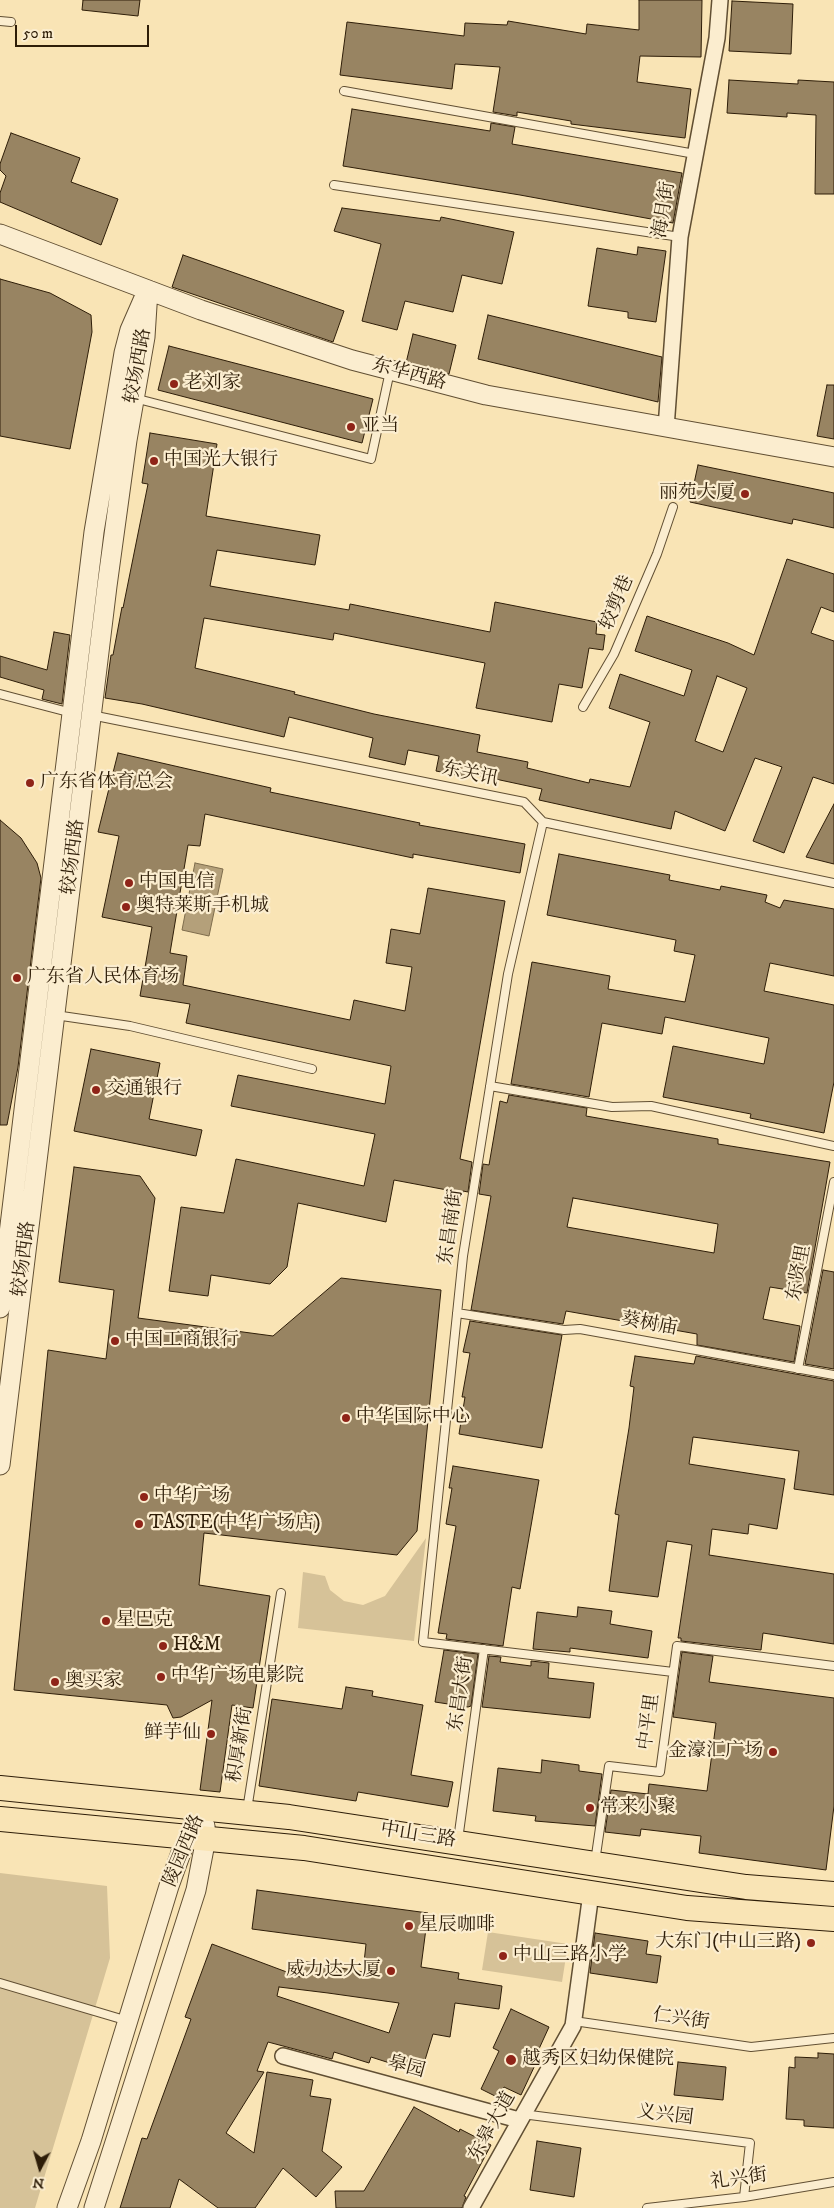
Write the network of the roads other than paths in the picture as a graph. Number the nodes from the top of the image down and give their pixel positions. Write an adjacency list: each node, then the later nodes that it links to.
1 (720, 0): 5 (street, 海月街)
2 (0, 21): 3 (lane)
3 (11, 22)
4 (344, 91): 5 (lane)
5 (695, 154): 8 (street, 海月街)
6 (334, 185): 8 (lane)
7 (0, 234): 9 (street, 东华西路)
8 (680, 237): 12 (street, 海月街)
9 (148, 290): 10 (street, 东华西路); 11 (street, 较场西路); 17 (street, 较场西路)
10 (390, 370): 11 (lane); 12 (street, 东华西路)
11 (134, 398): 18 (street, 较场西路)
12 (666, 428): 13 (street, 东华西路)
13 (834, 457)
14 (673, 507): 16 (lane, 较剪巷)
15 (0, 694): 17 (lane)
16 (583, 707)
17 (72, 713): 26 (street, 较场西路)
18 (91, 715): 19 (lane, 东关讯); 21 (street, 较场西路)
19 (542, 822): 20 (lane); 23 (lane, 东昌南街)
20 (834, 883)
21 (55, 1015): 22 (lane); 30 (street, 较场西路)
22 (312, 1068)
23 (490, 1086): 24 (lane); 27 (lane, 东昌南街)
24 (834, 1146)
25 (834, 1182): 28 (lane, 东贤里)
26 (0, 1308)
27 (457, 1313): 28 (lane, 葵树庙); 32 (lane, 东昌南街)
28 (798, 1369): 29 (lane, 葵树庙)
29 (834, 1375)
30 (0, 1465)
31 (281, 1593): 37 (lane, 积厚新街)
32 (484, 1649): 34 (lane, 东昌大街); 40 (lane, 东昌大街)
33 (834, 1666): 34 (lane, 中平里)
34 (674, 1672): 41 (lane, 中平里)
35 (0, 1788): 36 (main road, 中山三路)
36 (204, 1807): 37 (main road, 中山三路); 39 (street, 陵园西路)
37 (247, 1812): 40 (main road, 中山三路)
38 (0, 1819): 39 (main road, 中山三路)
39 (197, 1837): 42 (main road, 中山三路); 46 (street, 陵园西路); 54 (street, 陵园西路)
40 (458, 1842): 41 (main road, 中山三路)
41 (595, 1864): 43 (main road, 中山三路)
42 (591, 1893): 44 (main road, 中山三路); 47 (street, 东皋大道)
43 (834, 1894)
44 (834, 1919)
45 (0, 1982): 46 (lane)
46 (128, 2021): 53 (street, 陵园西路)
47 (574, 2021): 48 (lane, 仁兴街); 50 (street, 东皋大道)
48 (834, 2038)
49 (283, 2056): 50 (street, 皋园)
50 (520, 2117): 52 (lane, 义兴园); 55 (street, 东皋大道)
51 (834, 2182): 52 (lane, 礼兴街)
52 (744, 2197): 56 (lane, 礼兴街)
53 (67, 2208)
54 (94, 2208)
55 (471, 2208)
56 (647, 2208)

